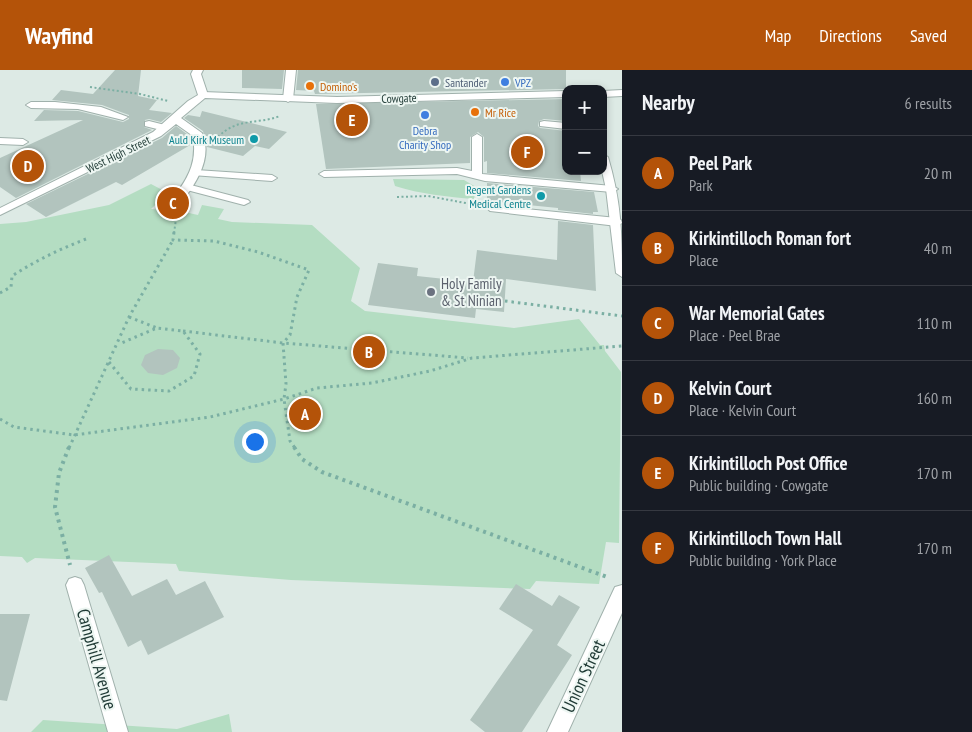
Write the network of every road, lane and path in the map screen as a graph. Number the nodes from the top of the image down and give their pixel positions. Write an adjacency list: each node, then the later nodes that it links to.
1 (198, 70): 7 (street)
2 (291, 70): 8 (street)
3 (90, 87): 10 (path)
4 (622, 93): 6 (street)
5 (562, 94): 8 (street, Cowgate)
6 (607, 94)
7 (203, 95): 8 (street, Cowgate); 10 (street, West High Street)
8 (288, 99)
9 (31, 105): 12 (street)
10 (180, 116): 16 (street, West High Street); 21 (street)
11 (278, 116): 22 (path)
12 (123, 117)
13 (149, 124): 16 (street)
14 (544, 124): 15 (street)
15 (562, 126)
16 (165, 128): 31 (street, West High Street)
17 (477, 136): 24 (street)
18 (0, 141): 19 (street)
19 (23, 142)
20 (607, 171): 26 (street)
21 (196, 173): 22 (street); 27 (street)
22 (213, 174): 25 (street)
23 (324, 174): 24 (street)
24 (477, 176): 26 (street)
25 (272, 178)
26 (612, 189): 32 (street)
27 (185, 190): 29 (street); 34 (path)
28 (397, 197): 30 (path)
29 (244, 202)
30 (494, 209): 32 (street)
31 (0, 212)
32 (616, 222): 35 (street)
33 (86, 239): 36 (path)
34 (173, 240): 39 (path); 42 (path)
35 (622, 273)
36 (0, 293)
37 (505, 301): 38 (path)
38 (622, 316)
39 (129, 317): 40 (path); 43 (path)
40 (157, 328): 41 (path); 43 (path)
41 (183, 331): 42 (path); 46 (path)
42 (283, 343): 45 (path); 47 (path)
43 (118, 344): 46 (path)
44 (622, 346): 45 (path)
45 (472, 358): 47 (path)
46 (108, 362): 49 (path)
47 (284, 399): 49 (path); 51 (path)
48 (0, 419): 49 (path)
49 (74, 435): 50 (path)
50 (76, 585): 52 (street, Camphill Avenue)
51 (617, 586): 53 (street, Union Street)
52 (118, 732)
53 (557, 732)

